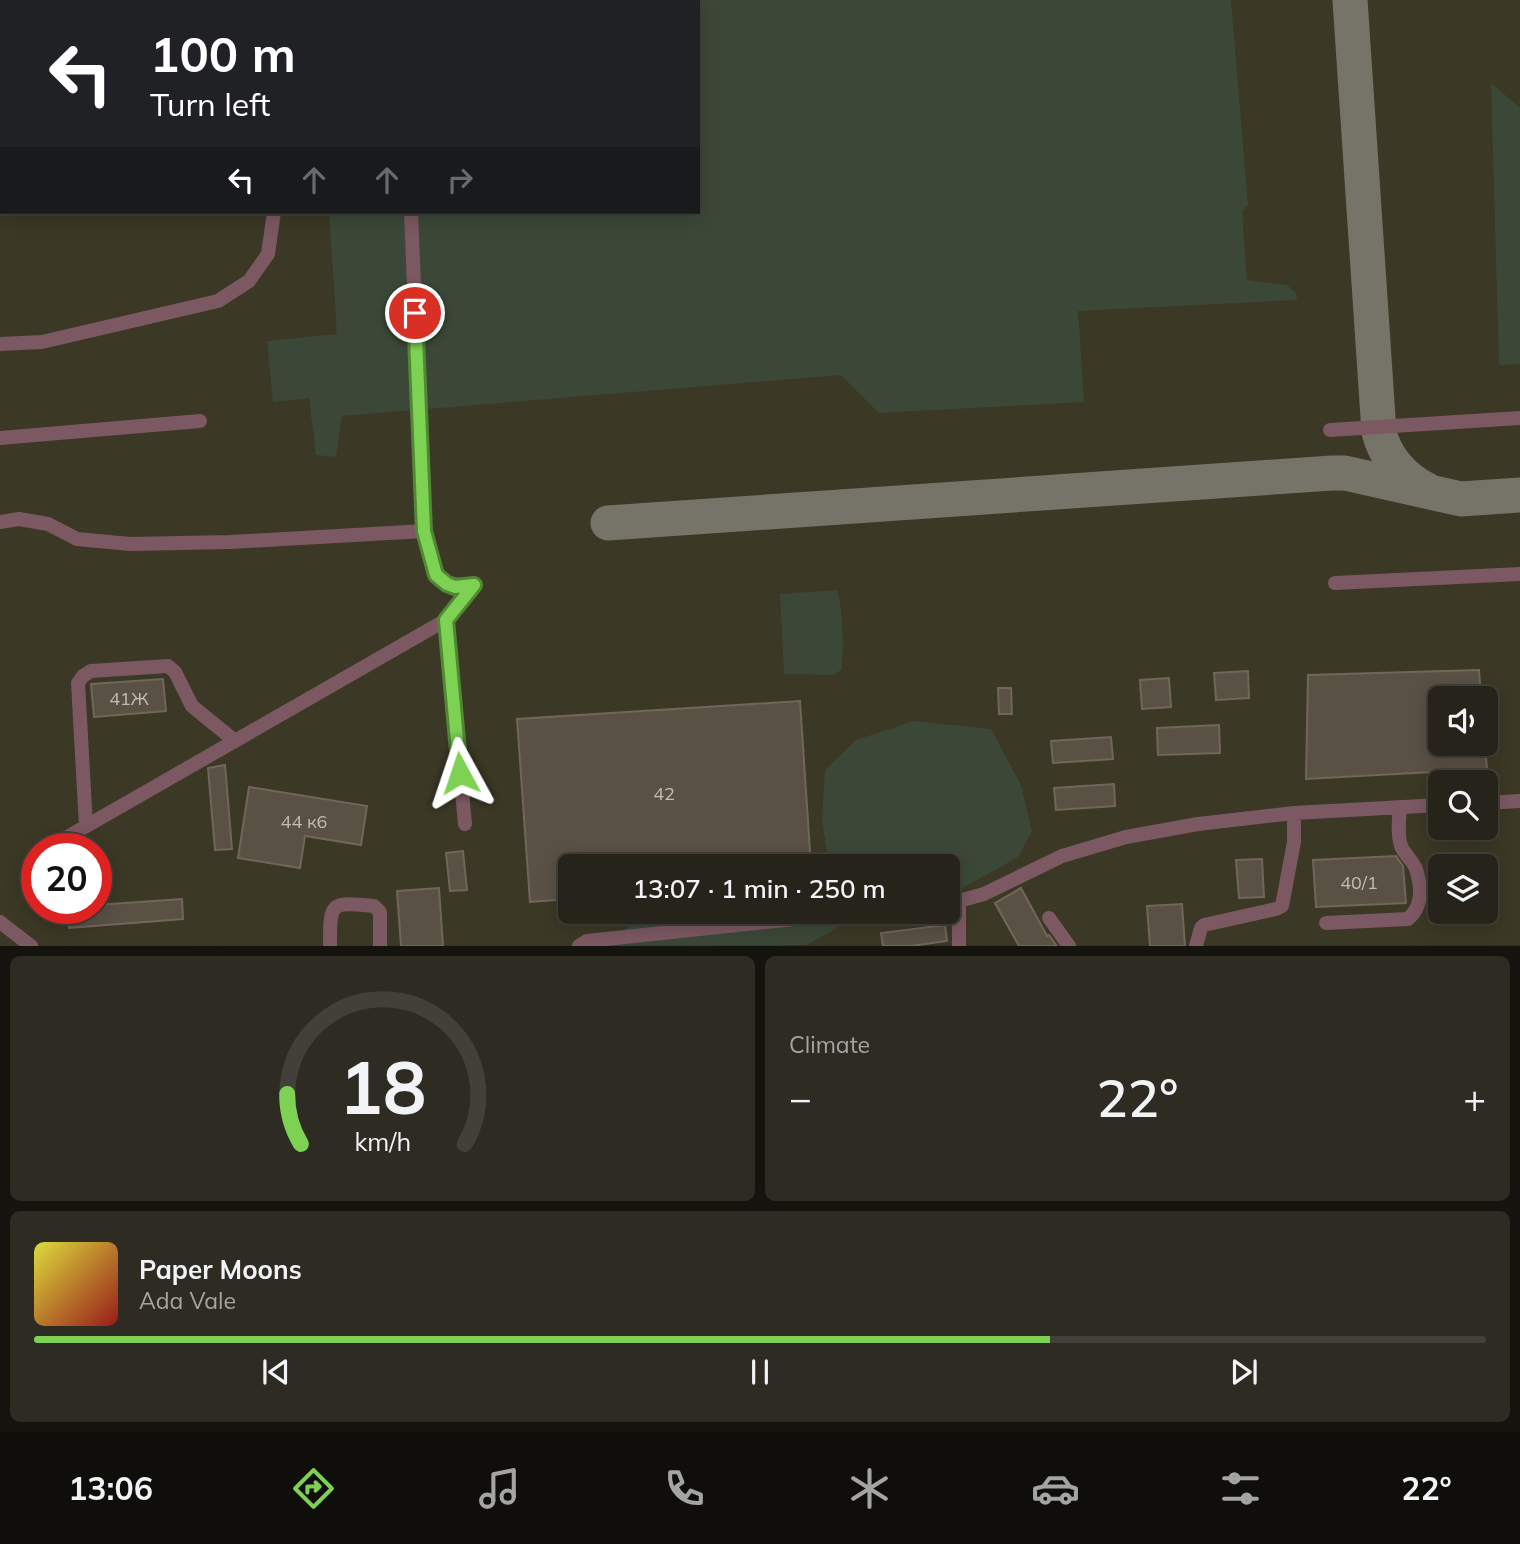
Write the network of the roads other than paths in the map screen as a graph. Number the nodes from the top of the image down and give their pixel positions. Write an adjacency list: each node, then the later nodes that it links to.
1 (274, 214): 3 (lane)
2 (411, 214): 9 (lane)
3 (0, 344)
4 (1520, 418): 6 (lane)
5 (200, 421): 7 (lane)
6 (1330, 430)
7 (0, 438)
8 (0, 522): 9 (lane)
9 (424, 531): 12 (lane)
10 (1520, 575): 11 (lane)
11 (1335, 583)
12 (446, 620): 13 (lane); 19 (lane)
13 (235, 741): 20 (lane); 20 (lane)
14 (1520, 801): 15 (lane)
15 (1498, 802)
16 (1428, 806): 17 (lane)
17 (1400, 807): 18 (lane); 25 (lane)
18 (1294, 813): 22 (lane); 34 (lane)
19 (465, 824)
20 (86, 825): 21 (lane)
21 (72, 833)
22 (960, 901)
23 (1049, 918): 33 (lane)
24 (0, 922): 28 (lane)
25 (1326, 923)
26 (748, 924): 31 (lane)
27 (956, 924): 32 (lane)
28 (32, 946)
29 (330, 946): 30 (lane)
30 (380, 946)
31 (579, 946)
32 (959, 946)
33 (1069, 946)
34 (1196, 946)

